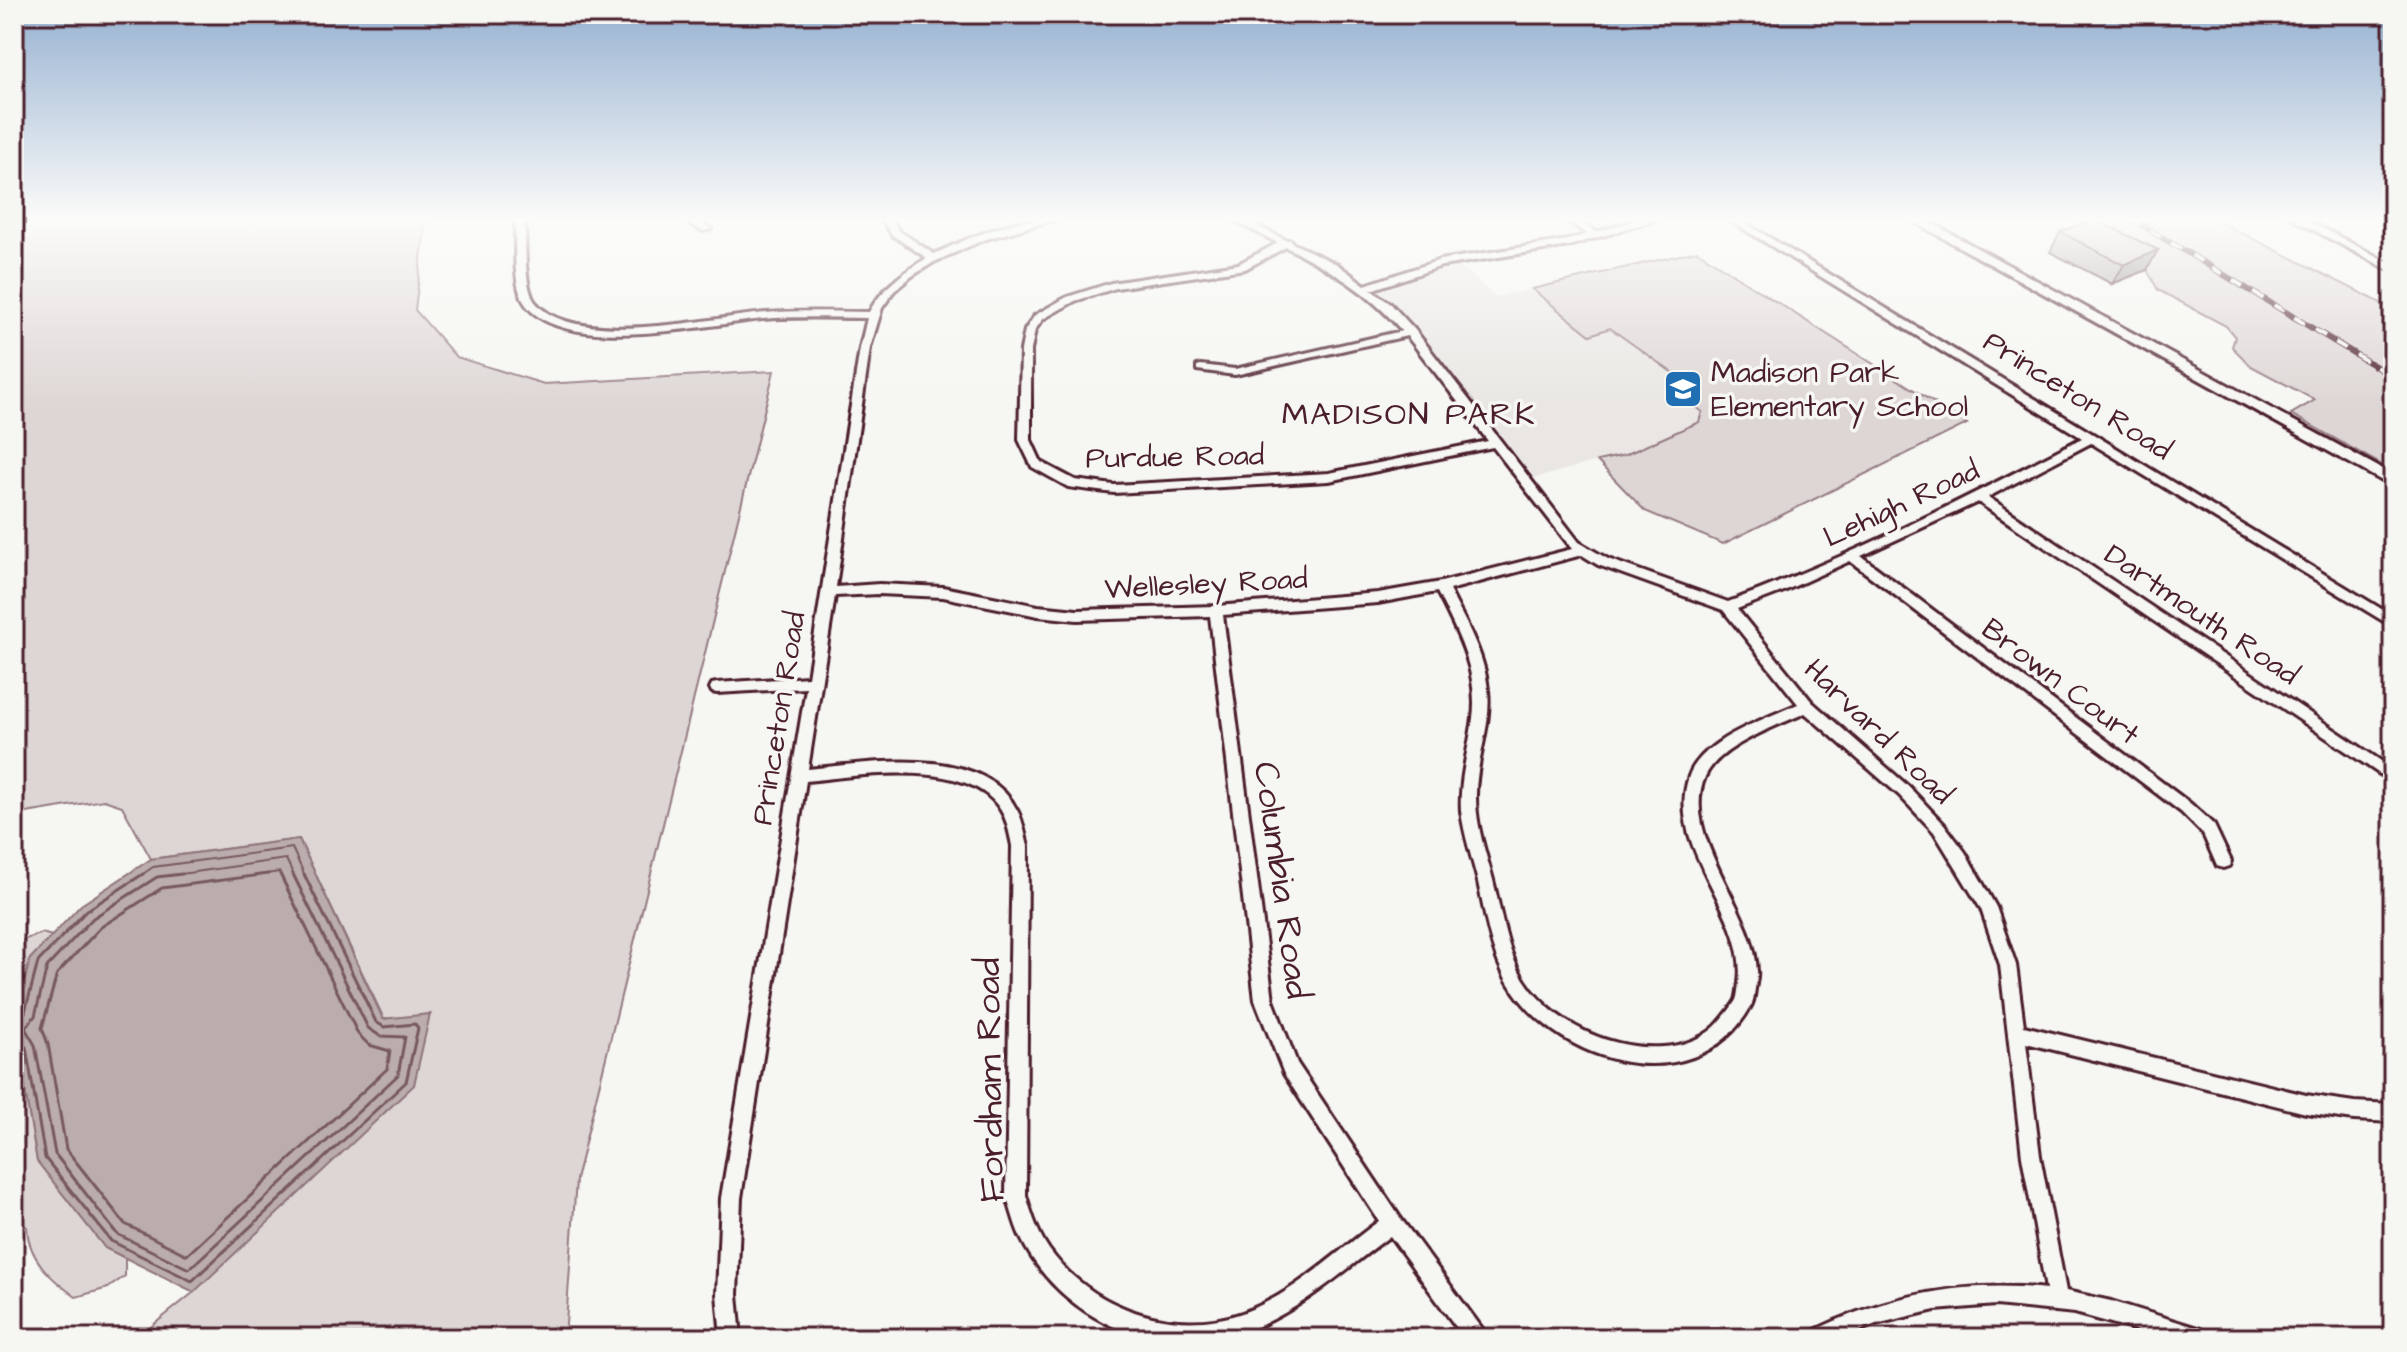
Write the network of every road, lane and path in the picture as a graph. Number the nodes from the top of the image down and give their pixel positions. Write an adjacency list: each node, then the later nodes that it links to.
1 (526, 281): 9 (street)
2 (900, 281): 9 (street, Princeton Road)
3 (1142, 281): 13 (street, Purdue Road)
4 (1356, 281): 8 (street)
5 (1386, 281): 8 (street)
6 (1834, 281): 12 (street, Princeton Road)
7 (2028, 281): 14 (street)
8 (1366, 288): 10 (street)
9 (873, 315): 19 (street, Princeton Road)
10 (1411, 332): 11 (street); 13 (street)
11 (1201, 368)
12 (2091, 438): 15 (street, Lehigh Road); 22 (street, Princeton Road)
13 (1495, 443): 16 (street)
14 (2393, 482)
15 (1979, 497): 17 (street, Lehigh Road); 27 (street, Dartmouth Road)
16 (1582, 551): 18 (street, Wellesley Road); 20 (street)
17 (1851, 555): 20 (street, Lehigh Road); 28 (street, Brown Court)
18 (1441, 587): 21 (street, Wellesley Road); 25 (street)
19 (829, 592): 21 (street, Wellesley Road); 23 (street, Princeton Road)
20 (1728, 607): 25 (street, Harvard Road)
21 (1216, 611): 31 (street, Columbia Road)
22 (2393, 622)
23 (814, 682): 24 (street); 26 (street, Princeton Road)
24 (717, 688)
25 (1807, 706): 29 (street, Harvard Road)
26 (798, 776): 31 (street, Fordham Road); 33 (street, Princeton Road)
27 (2393, 777)
28 (2223, 861)
29 (2018, 1033): 30 (street); 32 (street, Harvard Road)
30 (2393, 1113)
31 (1392, 1223): 34 (street, Columbia Road)
32 (2058, 1300): 35 (street); 36 (street)
33 (731, 1338)
34 (1477, 1338)
35 (1820, 1338)
36 (2198, 1338)

